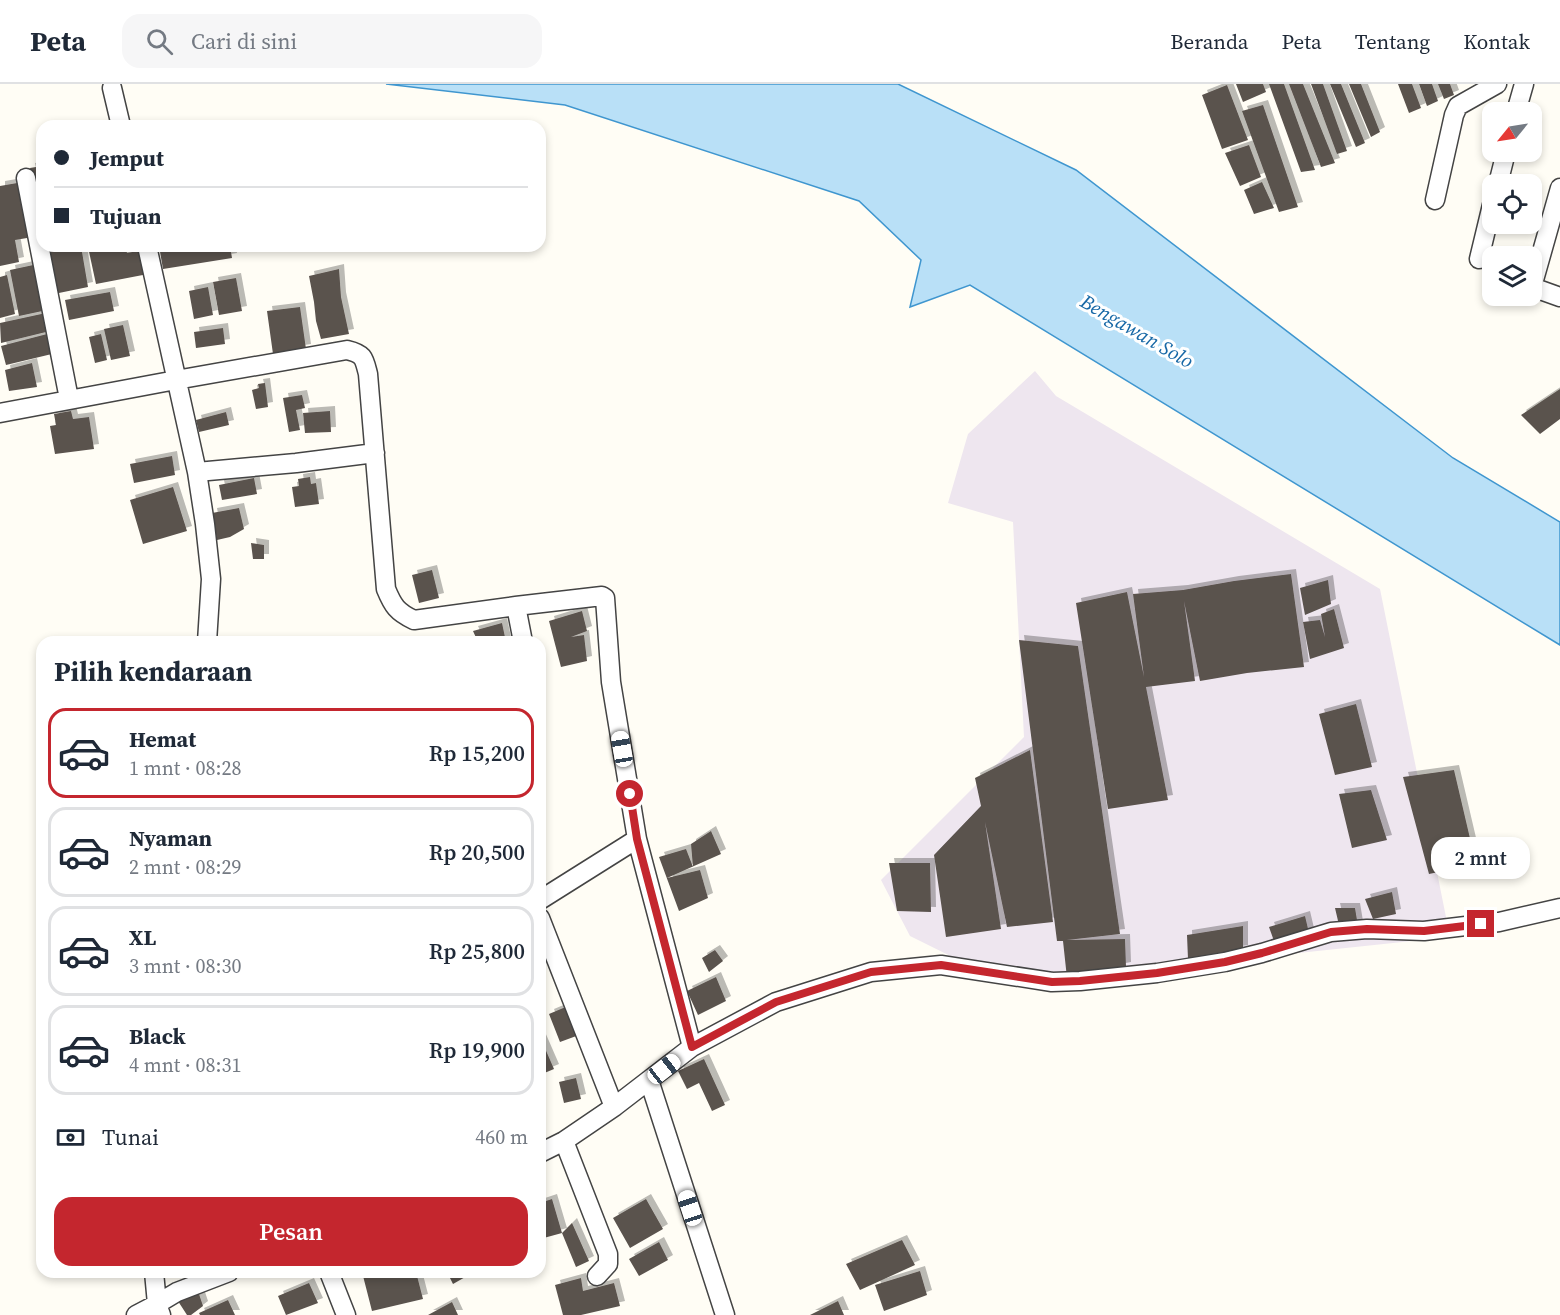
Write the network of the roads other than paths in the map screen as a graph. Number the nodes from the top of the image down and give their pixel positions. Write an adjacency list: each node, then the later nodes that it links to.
1 (1497, 84): 8 (street)
2 (1524, 84): 4 (street)
3 (112, 88): 5 (street)
4 (1519, 102)
5 (120, 120)
6 (26, 178): 9 (street)
7 (1560, 188): 13 (street)
8 (1435, 200)
9 (36, 229)
10 (1485, 234): 14 (street)
11 (40, 252): 18 (street)
12 (148, 252): 17 (street)
13 (1542, 252)
14 (1479, 261)
15 (1542, 291): 16 (street)
16 (1560, 297)
17 (176, 380): 18 (street); 20 (street); 21 (street)
18 (69, 399): 19 (street)
19 (0, 413)
20 (375, 453): 21 (street); 22 (street)
21 (197, 472): 23 (street)
22 (516, 606): 24 (street); 25 (street)
23 (207, 636)
24 (522, 636)
25 (637, 839): 26 (street); 29 (street)
26 (546, 896)
27 (1560, 908): 29 (street)
28 (546, 933): 31 (street)
29 (692, 1047): 30 (street)
30 (649, 1080): 31 (street); 41 (street)
31 (614, 1107): 32 (street)
32 (564, 1141): 33 (street); 34 (street)
33 (546, 1150)
34 (597, 1276)
35 (155, 1278): 38 (street)
36 (213, 1278): 38 (street)
37 (331, 1278): 40 (street)
38 (159, 1310): 39 (street)
39 (136, 1315)
40 (346, 1315)
41 (725, 1315)

